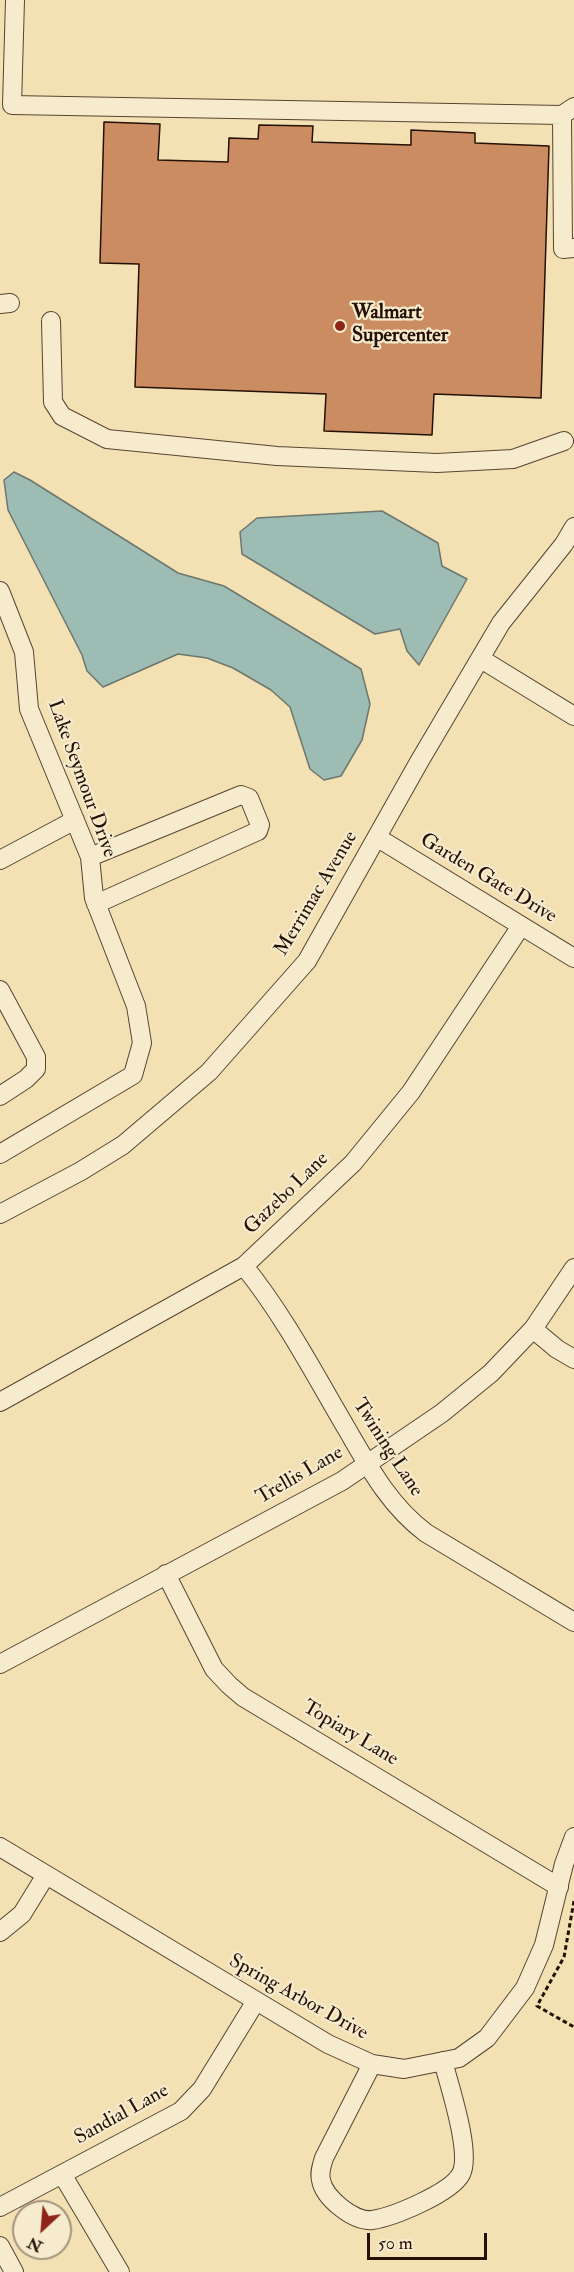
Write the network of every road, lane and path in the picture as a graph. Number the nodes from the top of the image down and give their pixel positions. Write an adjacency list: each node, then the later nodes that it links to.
1 (15, 0): 2 (street)
2 (568, 111): 3 (street)
3 (568, 249)
4 (51, 321): 5 (street)
5 (564, 441)
6 (574, 527): 7 (street, Merrimac Avenue)
7 (569, 542): 9 (street, Merrimac Avenue)
8 (0, 591): 11 (street, Lake Seymour Drive)
9 (481, 658): 10 (street); 12 (street, Merrimac Avenue)
10 (574, 716)
11 (75, 820): 13 (street, Lake Seymour Drive); 14 (street)
12 (378, 838): 16 (street, Garden Gate Drive); 21 (street, Merrimac Avenue)
13 (90, 857): 15 (street, Lake Seymour Drive); 15 (street)
14 (0, 860)
15 (96, 904): 20 (street, Lake Seymour Drive)
16 (521, 926): 17 (street, Garden Gate Drive); 22 (street, Gazebo Lane)
17 (574, 958)
18 (0, 990): 19 (street)
19 (1, 1094)
20 (0, 1154)
21 (0, 1214)
22 (244, 1266): 26 (street, Gazebo Lane); 27 (street, Twining Lane)
23 (574, 1268): 24 (street, Trellis Lane)
24 (533, 1329): 25 (street); 27 (street, Trellis Lane)
25 (574, 1359)
26 (0, 1402)
27 (367, 1463): 28 (street, Trellis Lane); 29 (street, Twining Lane)
28 (166, 1574): 30 (street, Trellis Lane); 34 (street, Topiary Lane)
29 (574, 1622)
30 (0, 1664)
31 (574, 1836): 34 (street, Spring Arbor Drive)
32 (0, 1847): 33 (street, Spring Arbor Drive)
33 (46, 1875): 36 (street); 37 (street, Spring Arbor Drive)
34 (559, 1887): 39 (street, Spring Arbor Drive)
35 (574, 1901): 38 (path)
36 (0, 1932)
37 (256, 2001): 40 (street, Spring Arbor Drive); 41 (street, Sandial Lane)
38 (574, 2027)
39 (443, 2061): 40 (street, Spring Arbor Drive); 40 (street)
40 (372, 2064)
41 (62, 2174): 42 (street, Sandial Lane); 45 (street)
42 (0, 2207)
43 (0, 2246): 44 (street)
44 (14, 2272)
45 (120, 2272)

